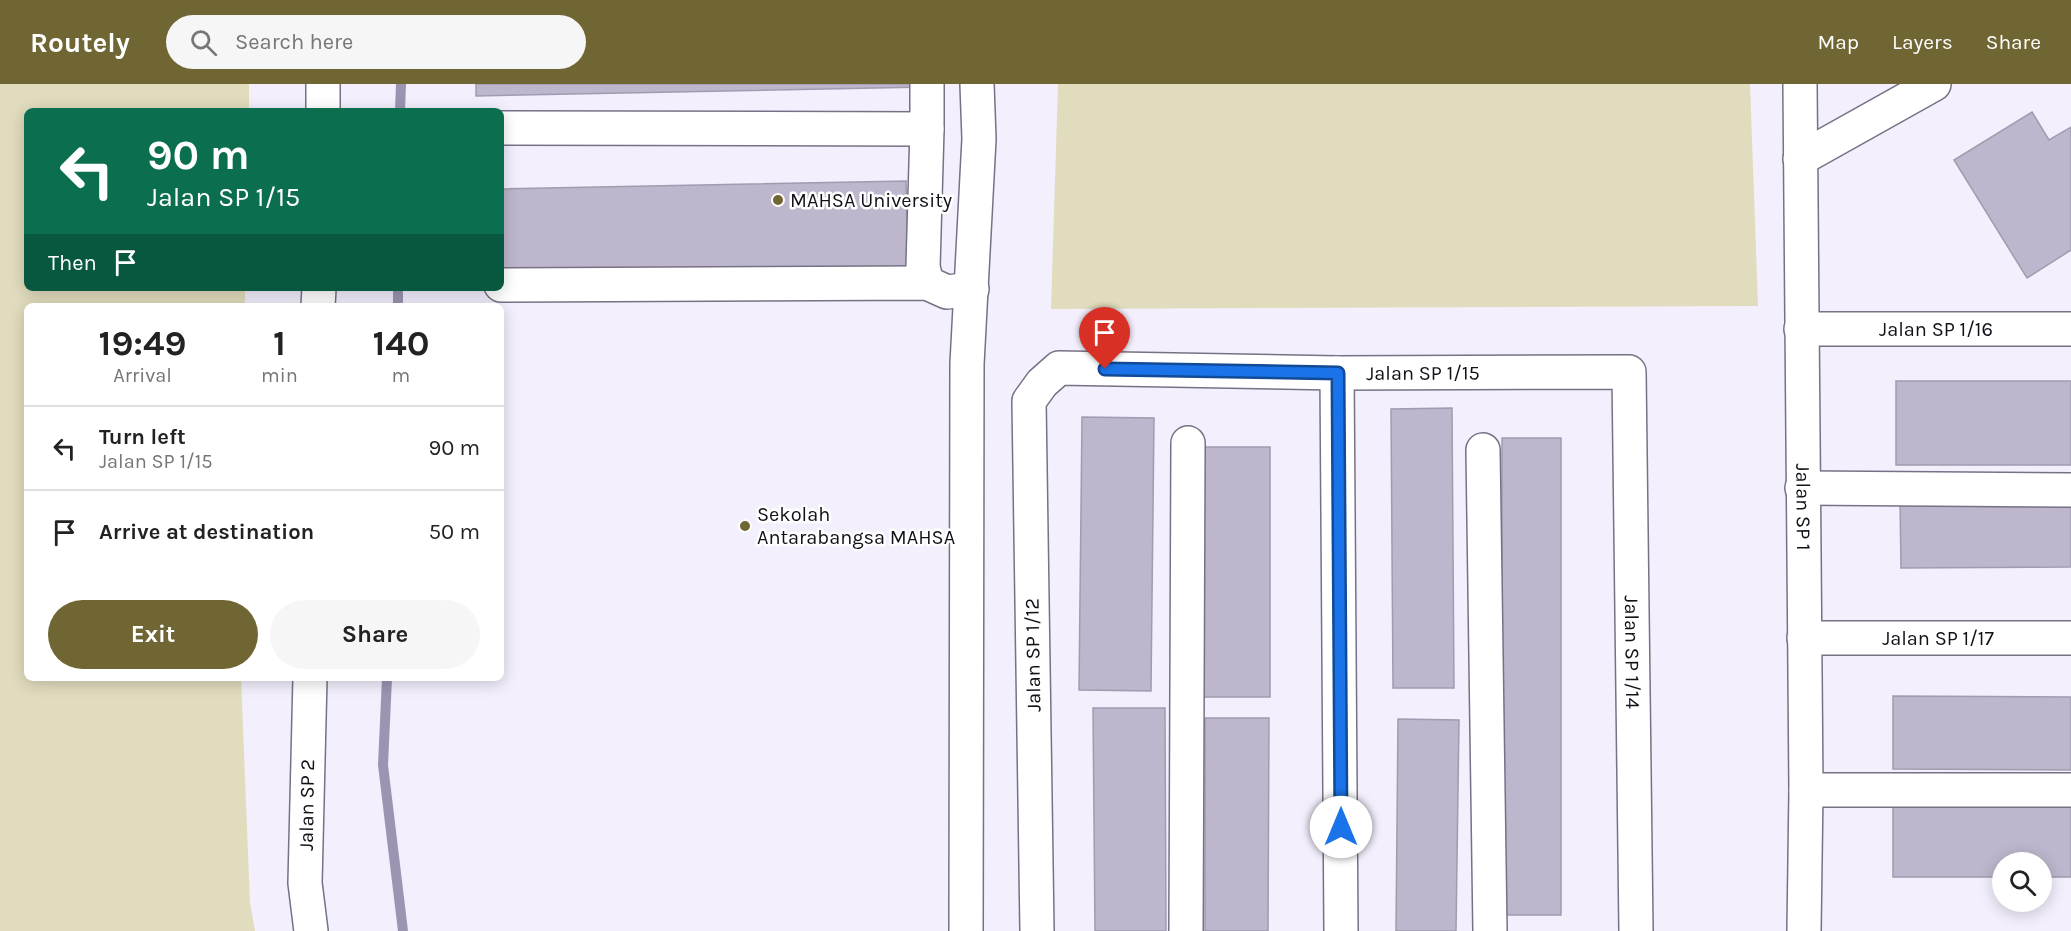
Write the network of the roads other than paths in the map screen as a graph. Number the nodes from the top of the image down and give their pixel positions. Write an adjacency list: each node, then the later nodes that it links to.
1 (323, 84): 6 (street)
2 (927, 84): 8 (street)
3 (977, 84): 12 (street)
4 (1800, 84): 9 (street, Jalan SP 1)
5 (1934, 84): 9 (street)
6 (323, 108)
7 (504, 128): 8 (street)
8 (927, 129): 10 (street)
9 (1800, 159): 13 (street, Jalan SP 1)
10 (927, 283): 11 (street); 12 (street)
11 (504, 285)
12 (972, 289): 28 (street)
13 (1801, 329): 14 (street, Jalan SP 1/16); 20 (street, Jalan SP 1)
14 (2071, 329)
15 (1629, 372): 16 (street, Jalan SP 1/15); 33 (street, Jalan SP 1/14)
16 (1338, 373): 17 (street, Jalan SP 1/15); 31 (street)
17 (1042, 383): 29 (street, Jalan SP 1/12)
18 (1188, 443): 30 (street)
19 (1483, 450): 32 (street)
20 (1802, 488): 21 (street); 22 (street, Jalan SP 1)
21 (2071, 489)
22 (1804, 638): 23 (street, Jalan SP 1/17); 25 (street, Jalan SP 1)
23 (2071, 638)
24 (310, 681): 27 (street, Jalan SP 2)
25 (1806, 790): 26 (street); 34 (street, Jalan SP 1)
26 (2071, 790)
27 (311, 931)
28 (966, 931)
29 (1037, 931)
30 (1186, 931)
31 (1341, 931)
32 (1490, 931)
33 (1636, 931)
34 (1804, 931)

